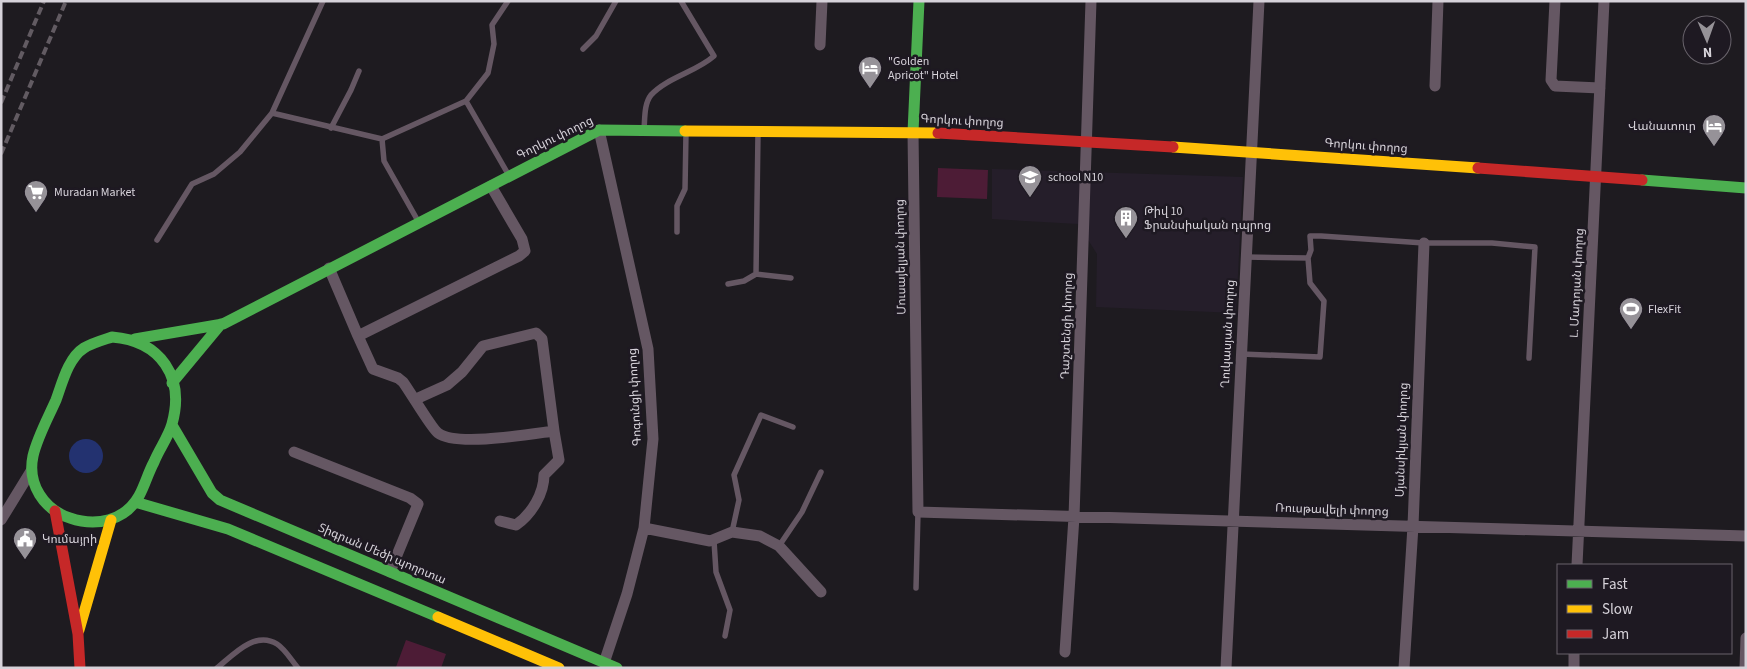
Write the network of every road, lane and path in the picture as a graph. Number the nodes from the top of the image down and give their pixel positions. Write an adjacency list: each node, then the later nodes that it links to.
1 (323, 1): 18 (lane)
2 (508, 1): 17 (lane)
3 (616, 1): 13 (lane)
4 (681, 1): 21 (lane)
5 (822, 1): 12 (street)
6 (919, 1): 24 (main road, Մուսայելյան փողոց)
7 (1091, 1): 26 (street, Դաշտենցի փողոց)
8 (1259, 1): 27 (street, Ղուկասյան փողոց)
9 (1438, 1): 15 (street)
10 (1555, 1): 16 (street)
11 (1604, 1): 16 (street, L. Մադոյան փողոց)
12 (820, 45)
13 (583, 49)
14 (358, 71): 19 (lane)
15 (1435, 86)
16 (1600, 88): 29 (street, L. Մադոյան փողոց)
17 (466, 101): 25 (lane); 28 (lane)
18 (272, 113): 19 (lane); 34 (lane)
19 (331, 128): 25 (lane)
20 (599, 130): 21 (main road, Գորկու փողոց); 28 (main road, Գորկու փողոց); 64 (street, Գոգունցի փողոց)
21 (644, 130): 22 (main road, Գորկու փողոց)
22 (686, 130): 23 (main road, Գորկու փողոց); 33 (lane)
23 (758, 131): 24 (main road, Գորկու փողոց); 39 (lane)
24 (913, 132): 26 (main road, Գորկու փողոց); 57 (street, Մուսայելյան փողոց)
25 (382, 139): 32 (lane)
26 (1087, 142): 27 (main road, Գորկու փողոց); 58 (street, Դաշտենցի փողոց)
27 (1252, 151): 29 (main road, Գորկու փողոց); 36 (street, Ղուկասյան փողոց)
28 (509, 176): 30 (main road, Գորկու փողոց)
29 (1597, 177): 31 (main road, Գորկու փողոց); 65 (street, L. Մադոյան փողոց)
30 (491, 186): 32 (main road, Գորկու փողոց); 43 (street)
31 (1746, 188)
32 (419, 223): 38 (main road, Գորկու փողոց)
33 (677, 232)
34 (157, 240)
35 (1424, 243): 37 (lane); 46 (lane); 63 (street, Մյանսիկյան փողոց)
36 (1246, 257): 37 (lane); 45 (street, Ղուկասյան փողոց)
37 (1308, 258): 45 (lane)
38 (329, 268): 42 (main road, Գորկու փողոց); 43 (street)
39 (756, 274): 40 (lane); 41 (lane)
40 (791, 278)
41 (728, 284)
42 (222, 324): 44 (main road, Գորկու փողոց); 47 (main road, Գորկու փողոց)
43 (358, 336): 48 (street)
44 (135, 339): 47 (main road); 53 (main road)
45 (1241, 354): 62 (street, Ղուկասյան փողոց)
46 (1529, 358)
47 (172, 383): 49 (main road)
48 (416, 399): 51 (street); 51 (street)
49 (172, 424): 55 (main road); 71 (main road, Տիգրան Մեծի պողոտա)
50 (793, 427): 66 (lane)
51 (554, 431): 61 (street)
52 (294, 452): 71 (street)
53 (31, 471): 56 (main road); 59 (street)
54 (821, 472): 69 (lane)
55 (135, 502): 60 (main road); 83 (main road)
56 (55, 511): 60 (main road); 74 (main road)
57 (918, 512): 58 (street, Ռուսթավելի փողոց); 72 (lane)
58 (1074, 517): 62 (street, Ռուսթավելի փողոց); 77 (street, Դաշտենցի փողոց)
59 (2, 518)
60 (111, 520): 74 (main road)
61 (500, 521)
62 (1232, 521): 63 (street, Ռուսթավելի փողոց); 85 (street, Ղուկասյան փողոց)
63 (1413, 526): 65 (street, Ռուսթավելի փողոց); 86 (street, Մյանսիկյան փողոց)
64 (644, 528): 68 (street); 79 (street, Գոգունցի փողոց)
65 (1578, 531): 67 (street, Ռուսթավելի փողոց); 70 (street, L. Մադոյան փողոց)
66 (732, 532): 68 (street); 69 (street)
67 (1746, 536)
68 (714, 541): 75 (lane)
69 (779, 546): 73 (street)
70 (1577, 564)
71 (390, 572): 79 (main road, Տիգրան Մեծի պողոտա)
72 (916, 588)
73 (821, 592)
74 (78, 634): 80 (main road)
75 (725, 636)
76 (1746, 638): 88 (street)
77 (1065, 652)
78 (1574, 654): 87 (street)
79 (604, 662): 84 (main road, Տիգրան Մեծի պողոտա)
80 (80, 668)
81 (216, 668): 82 (lane)
82 (298, 668)
83 (559, 668)
84 (617, 668)
85 (1226, 668)
86 (1404, 668)
87 (1574, 668)
88 (1744, 668)

